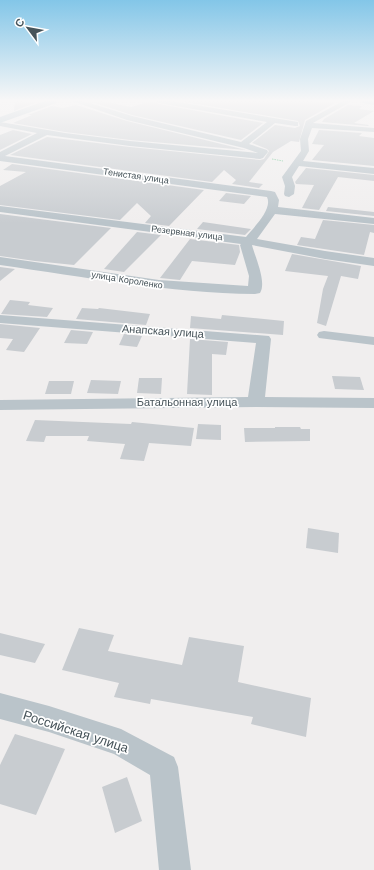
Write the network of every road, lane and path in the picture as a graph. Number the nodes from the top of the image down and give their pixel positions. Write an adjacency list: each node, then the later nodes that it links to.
1 (27, 142): 7 (street)
2 (113, 142): 8 (street)
3 (229, 142): 6 (street)
4 (247, 142): 6 (street)
5 (304, 142): 10 (street)
6 (243, 145): 8 (street)
7 (0, 155)
8 (260, 156): 10 (path)
9 (0, 158): 14 (street, Тенистая улица)
10 (297, 163): 11 (street); 12 (street)
11 (374, 171)
12 (289, 194)
13 (0, 209): 16 (street, Резервная улица)
14 (272, 210): 15 (street); 16 (street)
15 (374, 221)
16 (250, 241): 17 (street, улица Короленко); 18 (street, Резервная улица)
17 (0, 261)
18 (374, 262)
19 (0, 319): 22 (street, Анапская улица)
20 (324, 335): 21 (street)
21 (374, 341)
22 (256, 402): 23 (street, Батальонная улица); 24 (street, Батальонная улица)
23 (374, 403)
24 (0, 405)
25 (0, 706): 26 (street, Российская улица)
26 (174, 870)

